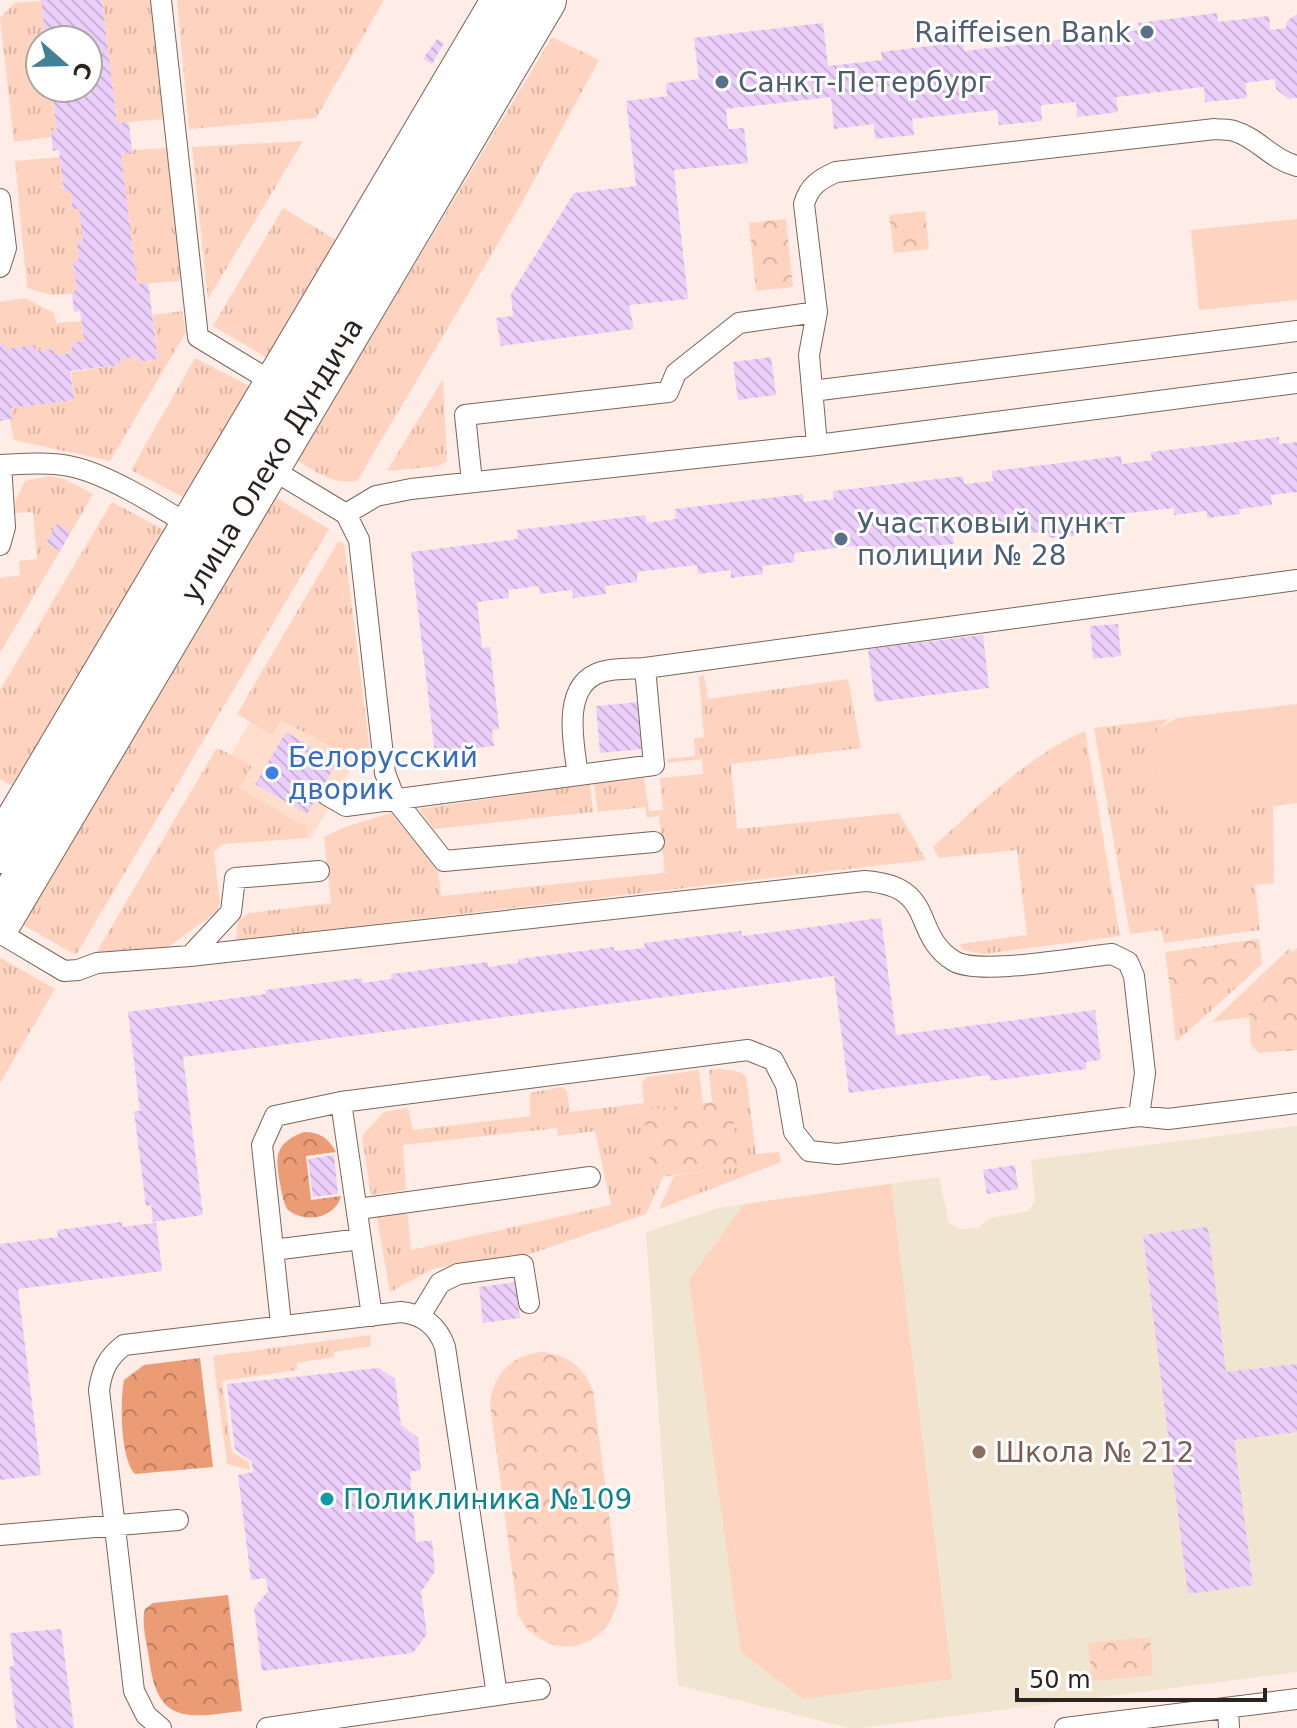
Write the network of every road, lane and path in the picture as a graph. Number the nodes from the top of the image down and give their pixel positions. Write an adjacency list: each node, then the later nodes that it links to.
1 (161, 0): 11 (lane)
2 (504, 0): 11 (street, улица Олеко Дундича)
3 (544, 0): 11 (street, улица Олеко Дундича)
4 (1297, 166): 7 (lane)
5 (0, 199): 6 (lane)
6 (0, 267)
7 (817, 312): 10 (lane); 14 (lane)
8 (1297, 331): 10 (lane)
9 (1297, 383): 12 (lane)
10 (812, 391): 12 (lane)
11 (292, 393): 13 (street, улица Олеко Дундича)
12 (817, 445): 14 (lane)
13 (253, 458): 15 (lane); 16 (street, улица Олеко Дундича)
14 (472, 482): 15 (lane)
15 (346, 514): 22 (lane)
16 (207, 536): 17 (lane); 23 (street, улица Олеко Дундича)
17 (0, 545)
18 (1297, 580): 19 (lane)
19 (645, 668): 20 (lane); 20 (lane)
20 (578, 775): 22 (lane)
21 (327, 795): 22 (lane)
22 (395, 799): 24 (lane)
23 (29, 816): 25 (street, улица Олеко Дундича); 27 (street, улица Олеко Дундича)
24 (654, 842)
25 (0, 851)
26 (319, 871): 29 (lane)
27 (0, 920)
28 (0, 933): 29 (lane)
29 (190, 956): 32 (lane)
30 (341, 1102): 32 (lane); 34 (lane); 36 (lane)
31 (1297, 1103): 32 (lane)
32 (1139, 1116)
33 (590, 1177): 34 (lane)
34 (358, 1209): 35 (lane)
35 (361, 1239): 36 (lane); 38 (lane)
36 (273, 1250): 40 (lane)
37 (529, 1303): 39 (lane)
38 (372, 1316): 39 (lane); 40 (lane)
39 (420, 1316): 45 (lane)
40 (281, 1324): 42 (lane)
41 (178, 1520): 42 (lane)
42 (114, 1525): 43 (lane); 49 (lane)
43 (0, 1535)
44 (540, 1689): 45 (lane)
45 (497, 1695): 48 (lane)
46 (1297, 1699): 47 (lane)
47 (1228, 1718): 51 (lane)
48 (334, 1723): 50 (lane)
49 (161, 1728)
50 (267, 1728)
51 (1065, 1728)

